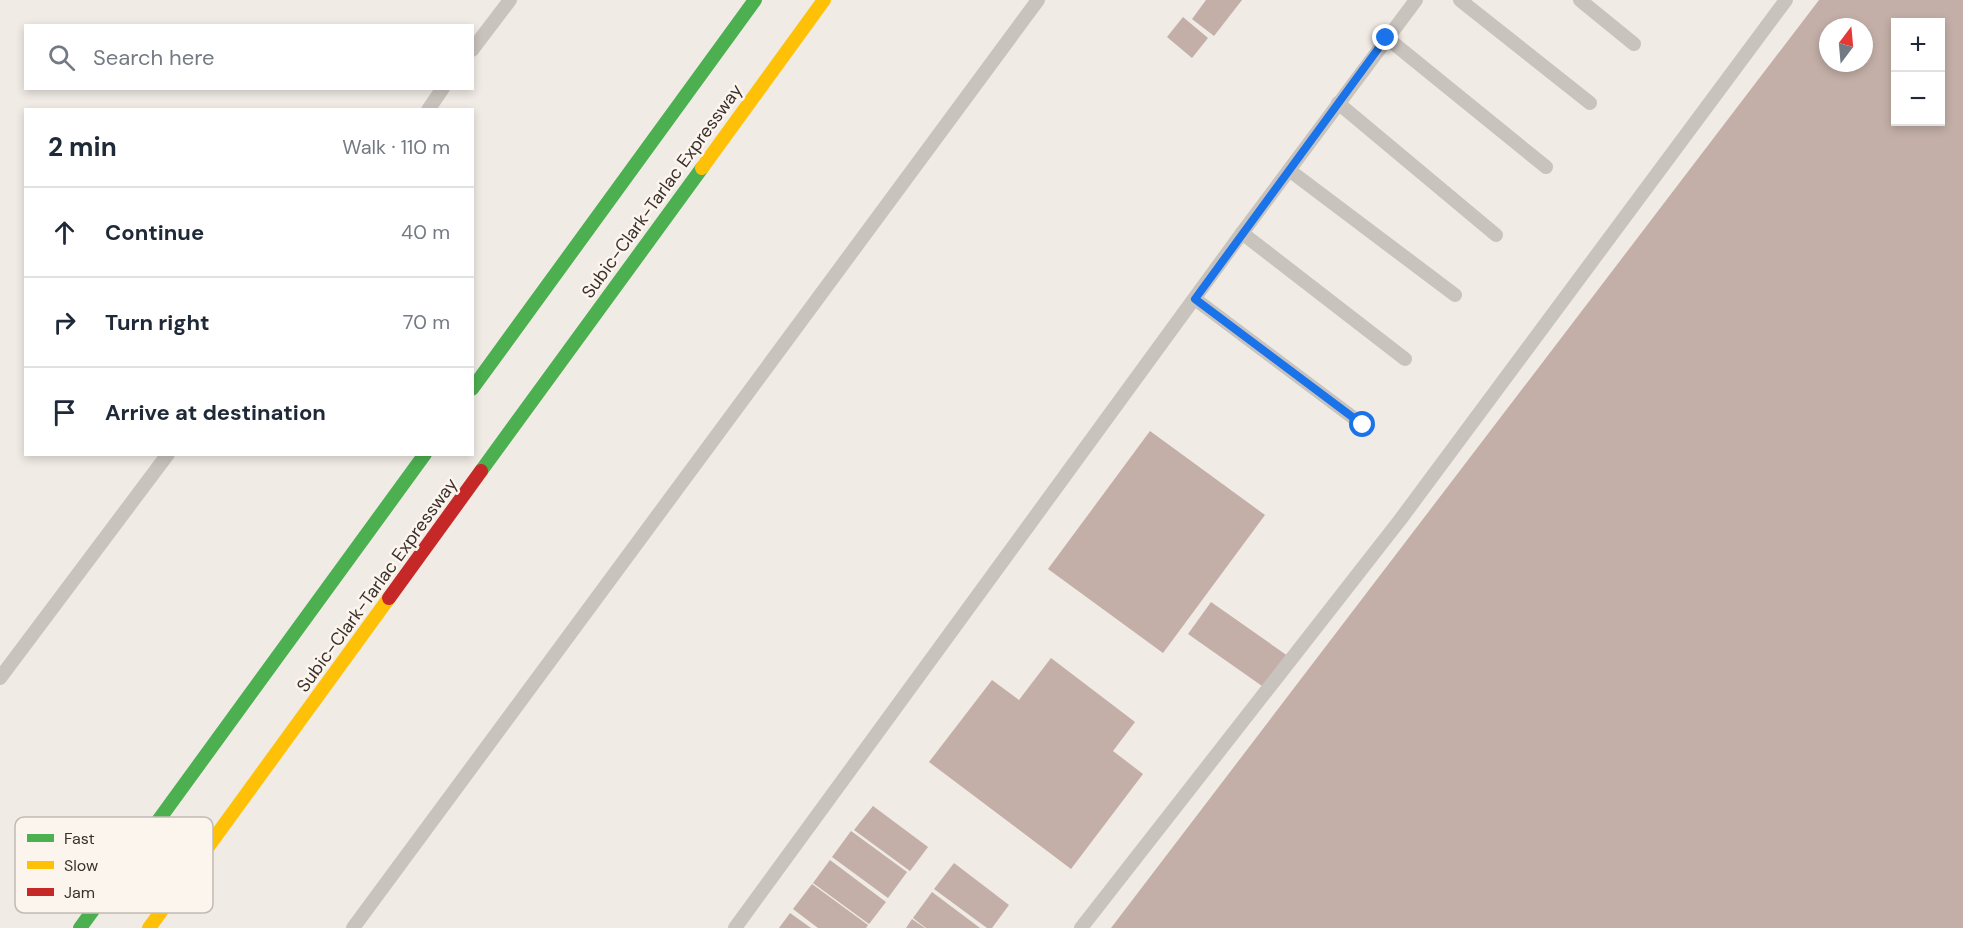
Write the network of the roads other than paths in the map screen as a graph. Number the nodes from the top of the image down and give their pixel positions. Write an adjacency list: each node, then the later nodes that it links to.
1 (510, 0): 11 (lane)
2 (755, 0): 23 (highway, Subic-Clark-Tarlac Expressway)
3 (824, 0): 29 (highway, Subic-Clark-Tarlac Expressway)
4 (1038, 0): 34 (lane)
5 (1416, 0): 9 (lane)
6 (1460, 0): 14 (lane)
7 (1580, 0): 10 (lane)
8 (1786, 0): 36 (lane)
9 (1386, 38): 13 (lane); 16 (lane)
10 (1634, 44)
11 (474, 47)
12 (443, 90): 15 (lane)
13 (1338, 103): 17 (lane); 19 (lane)
14 (1590, 104)
15 (429, 108)
16 (1546, 167)
17 (1288, 170): 18 (lane); 20 (lane)
18 (1242, 233): 21 (lane); 22 (lane)
19 (1496, 235)
20 (1455, 295)
21 (1195, 299): 24 (lane); 35 (lane)
22 (1405, 359)
23 (474, 386)
24 (1363, 425)
25 (166, 456): 27 (lane)
26 (424, 456): 28 (highway)
27 (0, 678)
28 (161, 817)
29 (213, 840)
30 (91, 913): 32 (highway)
31 (160, 913): 33 (highway, Subic-Clark-Tarlac Expressway)
32 (80, 928)
33 (149, 928)
34 (353, 928)
35 (735, 928)
36 (1081, 928)

